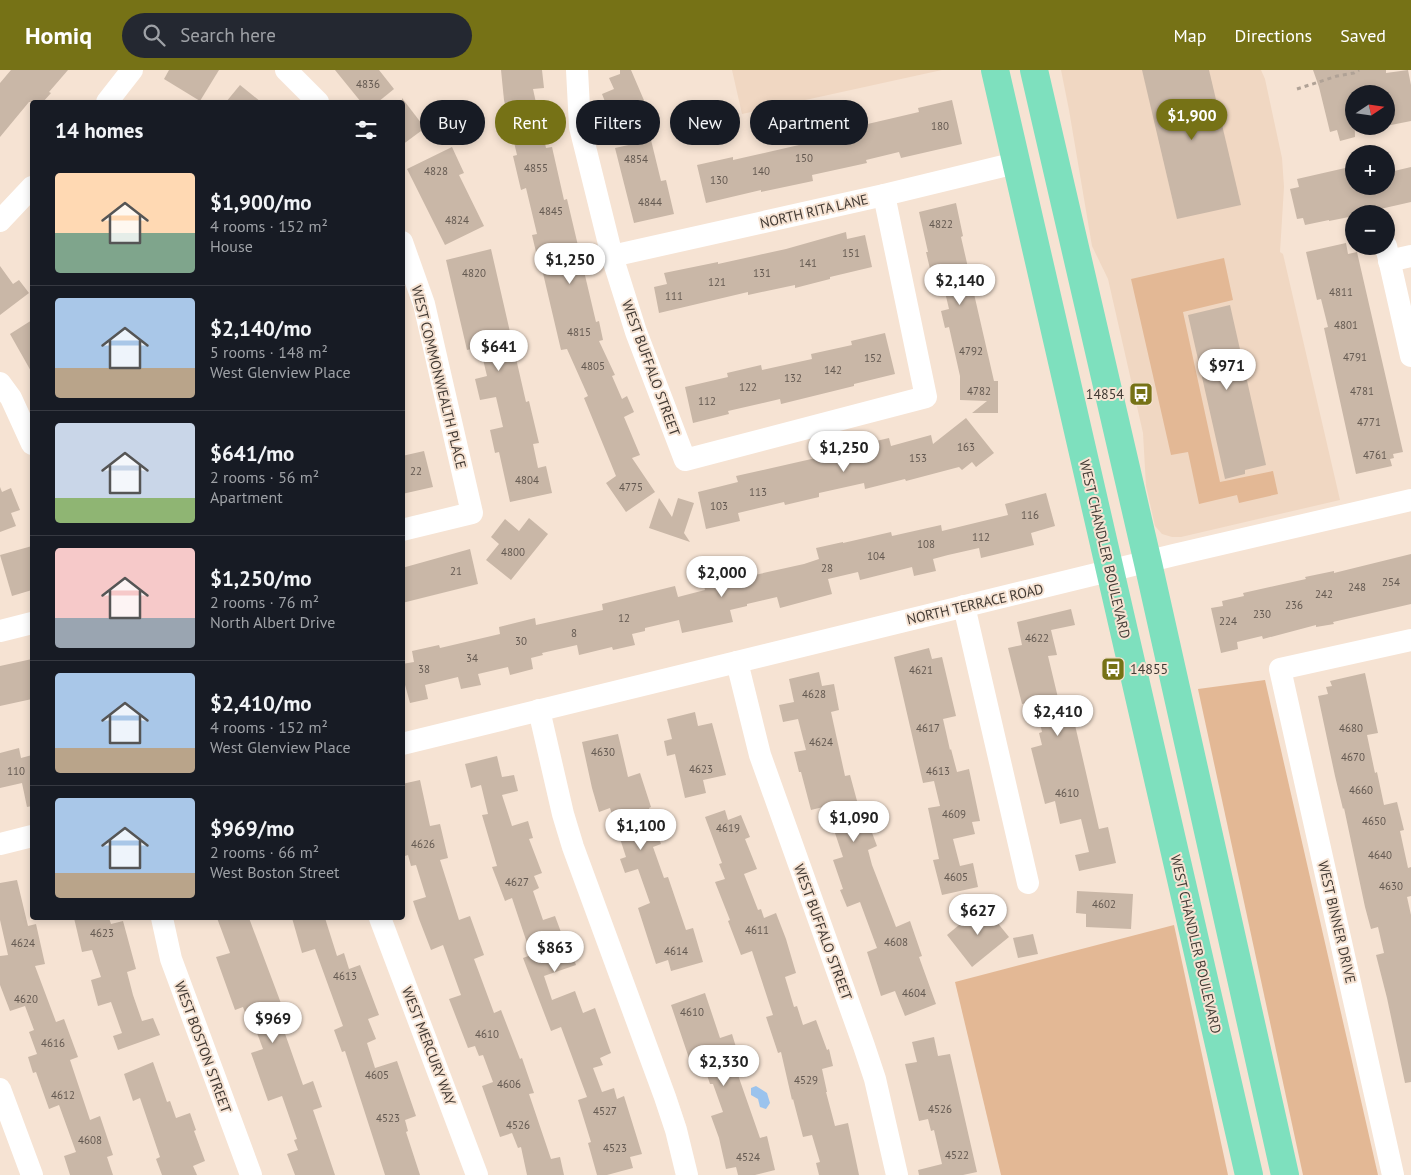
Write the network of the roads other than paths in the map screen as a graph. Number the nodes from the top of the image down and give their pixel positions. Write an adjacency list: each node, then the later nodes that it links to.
1 (132, 70): 6 (street)
2 (286, 70): 7 (street)
3 (576, 70): 15 (street, WEST BUFFALO STREET)
4 (995, 70): 8 (main road, WEST CHANDLER BOULEVARD)
5 (1034, 70): 22 (main road)
6 (109, 100)
7 (316, 100)
8 (1016, 163): 10 (street, NORTH RITA LANE); 23 (main road, WEST CHANDLER BOULEVARD)
9 (30, 189): 11 (street)
10 (884, 195): 15 (street, NORTH RITA LANE); 15 (street, WEST BUFFALO STREET)
11 (0, 222)
12 (405, 250): 21 (street, WEST COMMONWEALTH PLACE)
13 (1388, 255): 17 (street)
14 (1395, 255): 16 (street)
15 (612, 256)
16 (1411, 256)
17 (1411, 356)
18 (0, 382): 19 (street)
19 (30, 440)
20 (1411, 500): 22 (street, NORTH TERRACE ROAD)
21 (405, 529)
22 (1148, 562): 23 (street, NORTH TERRACE ROAD); 43 (main road)
23 (1110, 572): 24 (street, NORTH TERRACE ROAD); 42 (main road, WEST CHANDLER BOULEVARD)
24 (964, 606): 28 (street, NORTH TERRACE ROAD); 33 (street)
25 (30, 624): 26 (street)
26 (0, 631)
27 (1411, 640): 44 (street, WEST BINNER DRIVE)
28 (737, 662): 29 (street, NORTH TERRACE ROAD); 41 (street, WEST BUFFALO STREET)
29 (538, 710): 30 (street, NORTH TERRACE ROAD); 40 (street)
30 (405, 743)
31 (30, 836): 32 (street)
32 (0, 844)
33 (1028, 882)
34 (162, 920): 38 (street, WEST BOSTON STREET)
35 (381, 920): 39 (street, WEST MERCURY WAY)
36 (0, 1089): 37 (street)
37 (32, 1175)
38 (251, 1175)
39 (477, 1175)
40 (687, 1175)
41 (897, 1175)
42 (1249, 1175)
43 (1285, 1175)
44 (1393, 1175)

